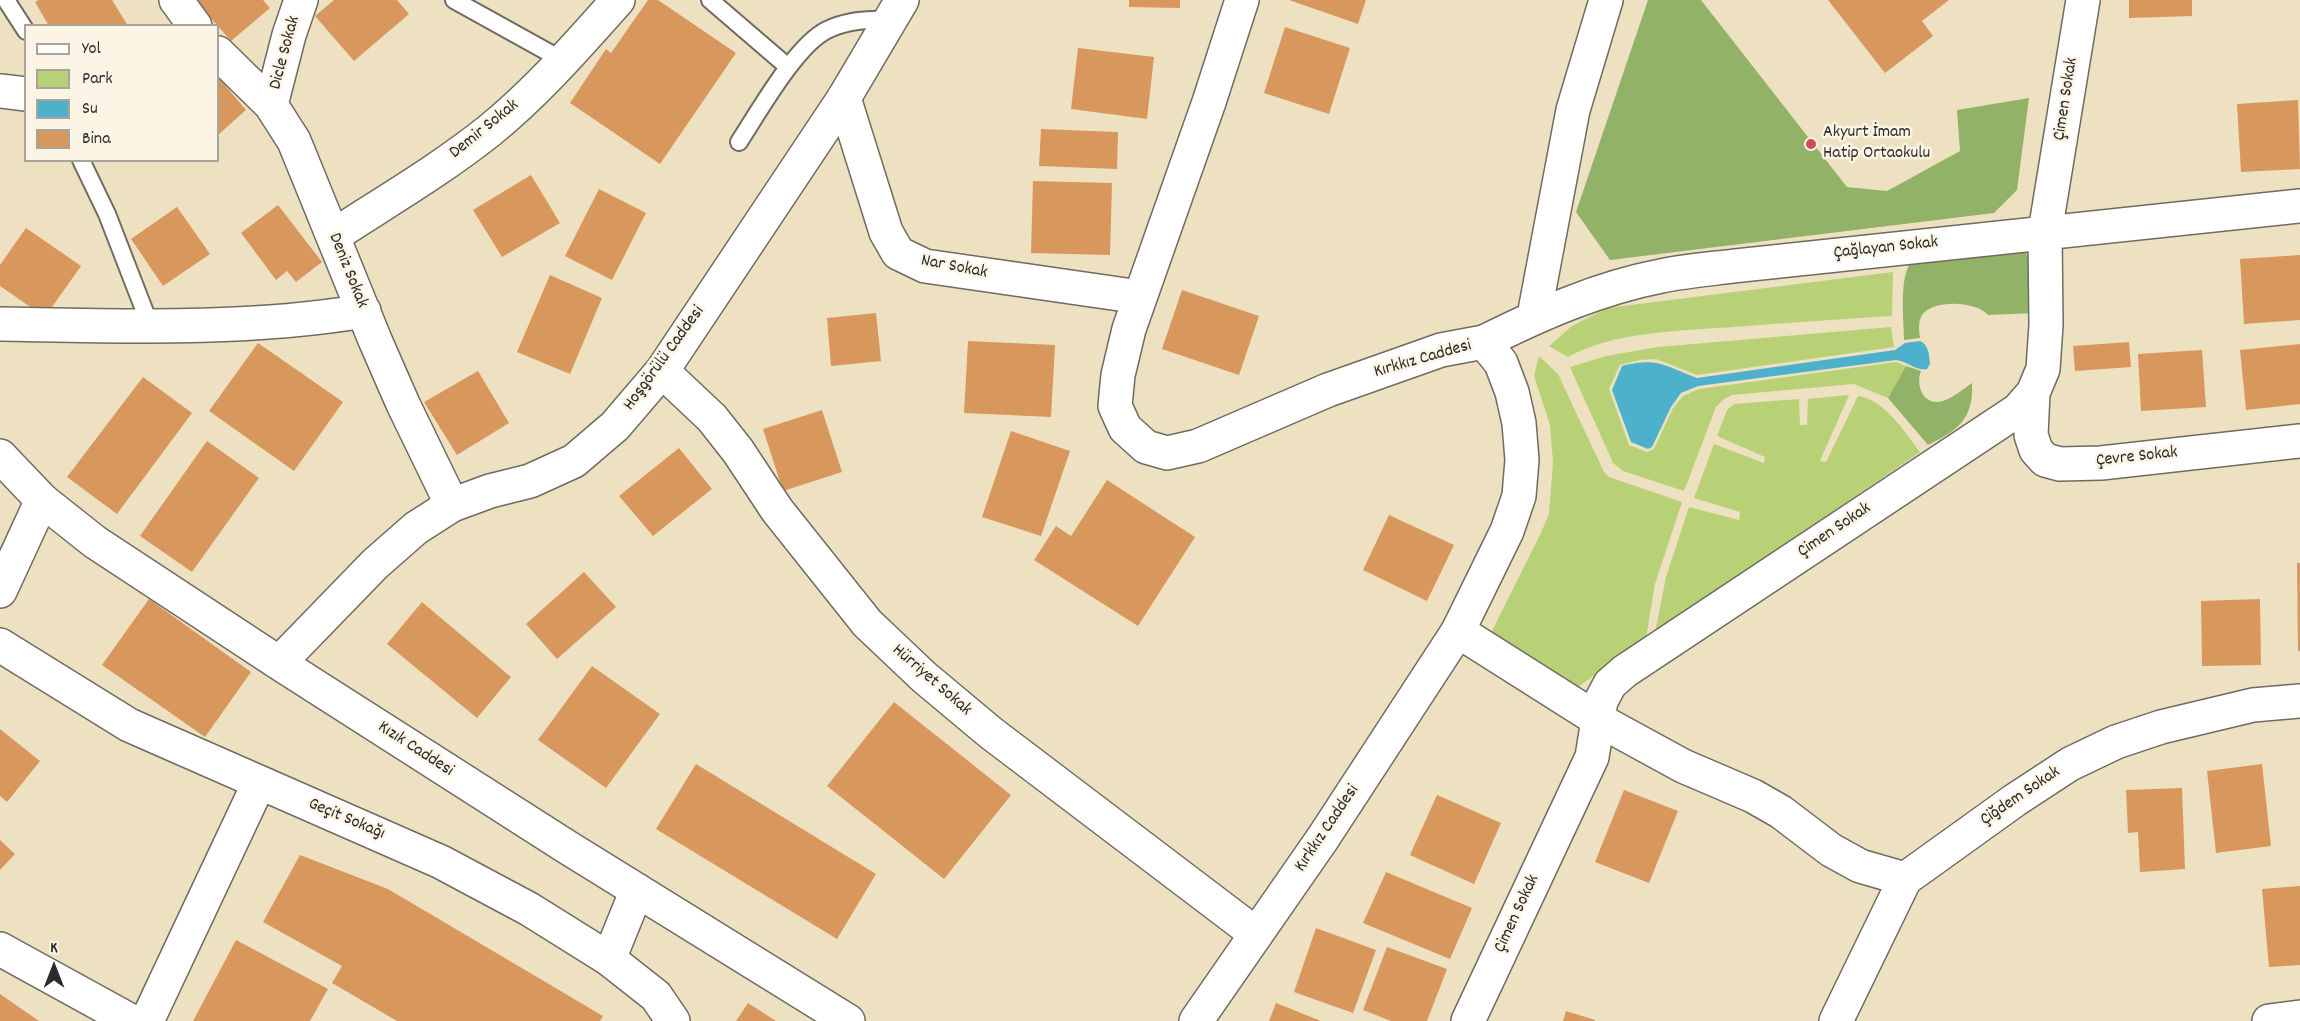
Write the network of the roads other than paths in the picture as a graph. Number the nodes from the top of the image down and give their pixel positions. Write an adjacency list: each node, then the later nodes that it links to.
1 (6, 0): 12 (lane)
2 (176, 0): 11 (street)
3 (301, 0): 19 (street, Dicle Sokak)
4 (454, 0): 14 (lane)
5 (618, 0): 14 (street, Demir Sokak)
6 (710, 0): 15 (lane)
7 (1242, 0): 25 (street, Kırkkız Caddesi)
8 (1606, 0): 27 (street)
9 (2083, 0): 23 (street, Çimen Sokak)
10 (896, 10): 15 (lane); 18 (street, Hoşgörülü Caddesi)
11 (194, 24)
12 (24, 28)
13 (219, 54): 19 (street, Deniz Sokak)
14 (564, 61): 24 (street, Demir Sokak)
15 (788, 67): 20 (lane)
16 (0, 91): 17 (street)
17 (24, 94)
18 (844, 98): 25 (street, Nar Sokak); 31 (street, Hoşgörülü Caddesi)
19 (271, 105): 24 (street, Deniz Sokak)
20 (739, 142)
21 (82, 162): 29 (lane)
22 (2300, 206): 23 (street, Çağlayan Sokak)
23 (2045, 232): 27 (street, Çağlayan Sokak); 32 (street, Çimen Sokak)
24 (333, 236): 26 (street, Deniz Sokak)
25 (1140, 297): 30 (street, Kırkkız Caddesi)
26 (364, 311): 29 (street); 36 (street, Deniz Sokak)
27 (1534, 316): 30 (street, Çağlayan Sokak)
28 (0, 324): 29 (street)
29 (150, 325)
30 (1484, 342): 38 (street, Kırkkız Caddesi)
31 (662, 371): 36 (street, Hoşgörülü Caddesi); 46 (street, Hürriyet Sokak)
32 (2033, 393): 33 (street, Çevre Sokak); 42 (street, Çimen Sokak)
33 (2300, 441)
34 (0, 456): 35 (street, Kızık Caddesi)
35 (42, 500): 37 (street); 40 (street, Kızık Caddesi)
36 (452, 505): 40 (street, Hoşgörülü Caddesi)
37 (0, 591)
38 (1458, 631): 42 (street); 46 (street, Kırkkız Caddesi)
39 (0, 645): 43 (street, Geçit Sokağı)
40 (279, 663): 45 (street, Kızık Caddesi)
41 (2300, 701): 44 (street, Çiğdem Sokak)
42 (1597, 718): 44 (street); 55 (street, Çimen Sokak)
43 (259, 783): 48 (street, Geçit Sokağı); 51 (street)
44 (1905, 879): 56 (street, Çiğdem Sokak)
45 (637, 890): 48 (street); 53 (street, Kızık Caddesi)
46 (1256, 934): 54 (street, Kırkkız Caddesi)
47 (0, 949): 50 (street)
48 (609, 959): 52 (street, Geçit Sokağı)
49 (2300, 1017): 57 (street)
50 (131, 1021)
51 (147, 1021)
52 (673, 1021)
53 (848, 1021)
54 (1196, 1021)
55 (1468, 1021)
56 (1836, 1021)
57 (2270, 1021)

